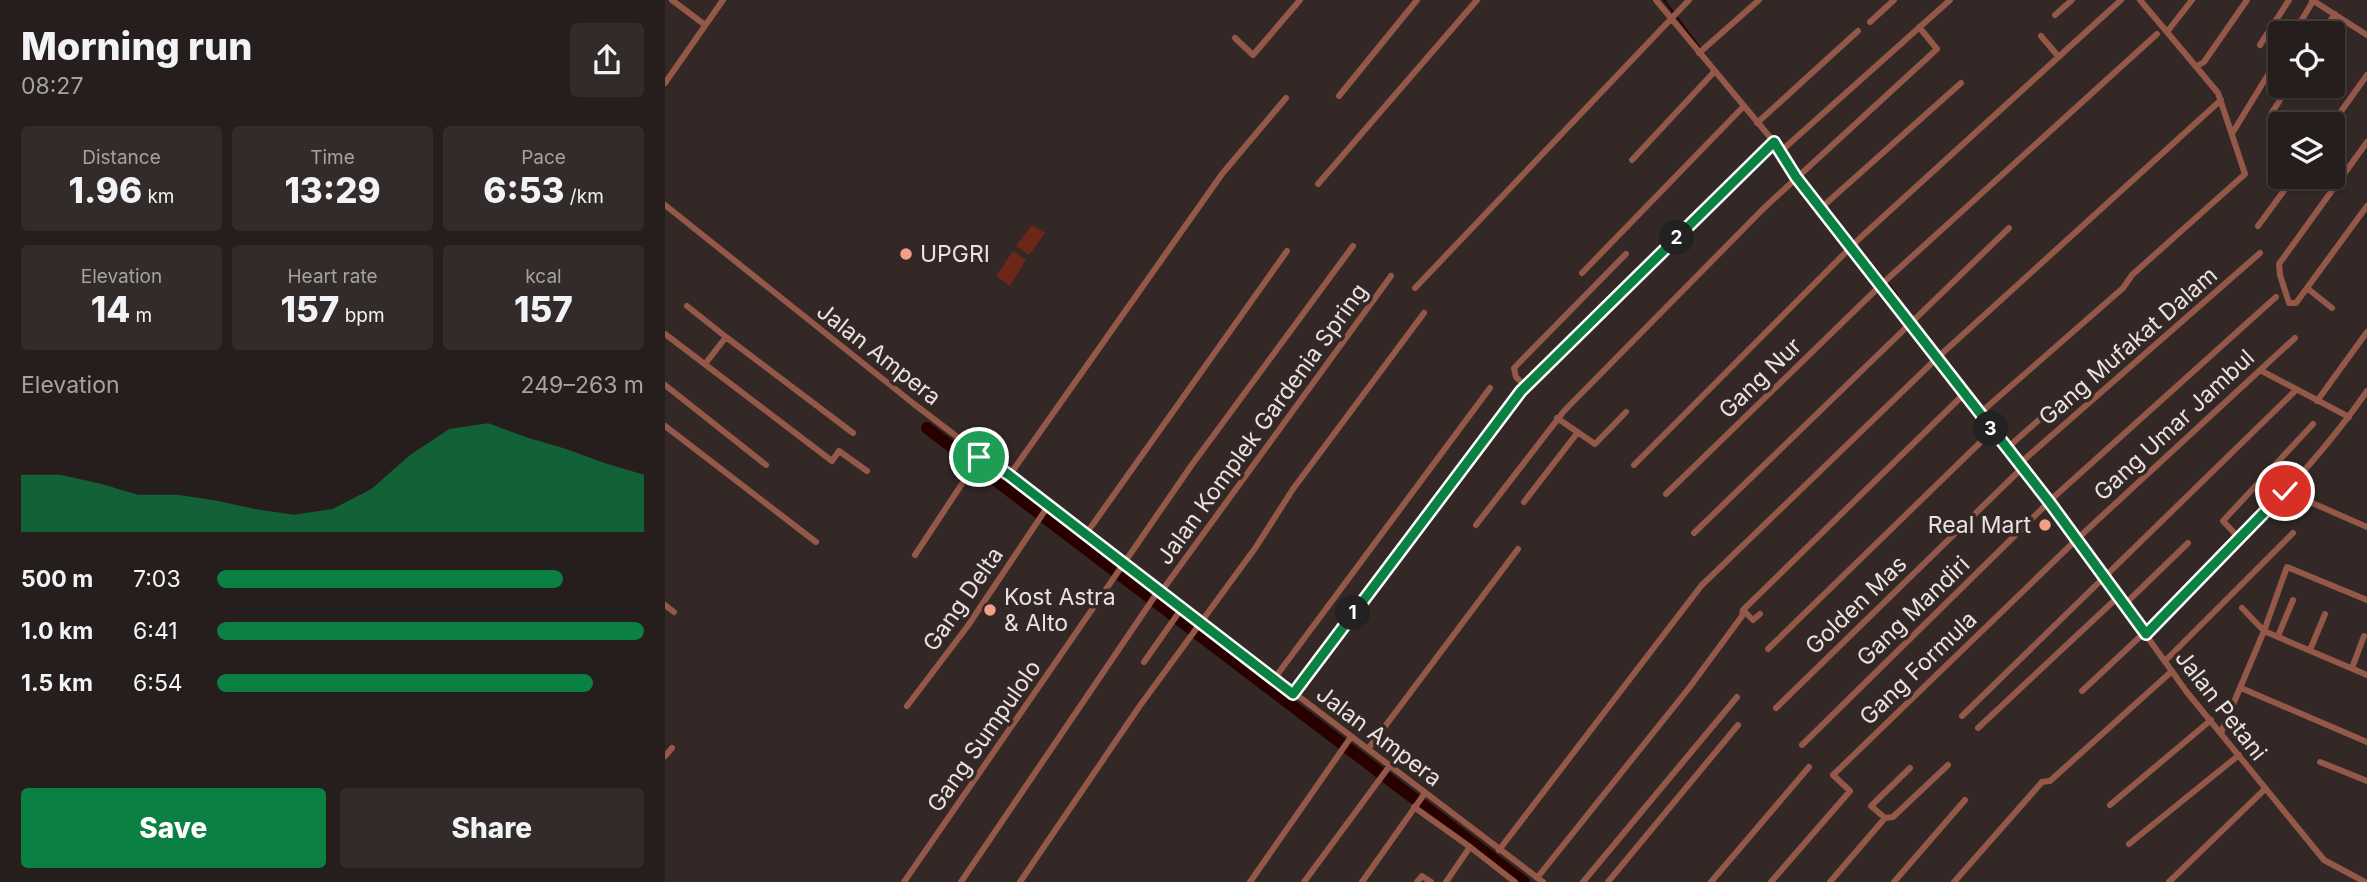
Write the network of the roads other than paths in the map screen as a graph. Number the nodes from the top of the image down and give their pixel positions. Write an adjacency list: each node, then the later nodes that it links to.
1 (672, 0): 26 (street)
2 (723, 0): 26 (street)
3 (1300, 0): 33 (street)
4 (1417, 0): 43 (street)
5 (1477, 0): 55 (street)
6 (1656, 0): 22 (street, Jalan Petani)
7 (1689, 0): 22 (street)
8 (1759, 0): 35 (street)
9 (1893, 0): 25 (street)
10 (1950, 0): 27 (street)
11 (2072, 0): 21 (street)
12 (2121, 0): 36 (street)
13 (2192, 0): 29 (street)
14 (2247, 0): 37 (street)
15 (2289, 0): 34 (street)
16 (2313, 0): 19 (street); 23 (street)
17 (2331, 0): 19 (street)
18 (2142, 1): 29 (street)
19 (2326, 8): 20 (street)
20 (2335, 14): 24 (street); 31 (street)
21 (2055, 15)
22 (1673, 16): 35 (street, Jalan Petani); 70 (street)
23 (2301, 21)
24 (2330, 21)
25 (1870, 22)
26 (705, 25): 41 (street)
27 (1919, 27): 52 (street); 54 (street)
28 (1858, 31): 48 (street)
29 (2167, 32): 37 (street)
30 (2157, 34): 69 (street, Gang Nur)
31 (2367, 35)
32 (2041, 36): 36 (street)
33 (1235, 38)
34 (2260, 45)
35 (1703, 51): 38 (street, Jalan Petani)
36 (2059, 56): 62 (street)
37 (2197, 66): 45 (street)
38 (1714, 72): 46 (street, Jalan Petani); 53 (street)
39 (2268, 75): 49 (street)
40 (2367, 75): 47 (street)
41 (665, 83)
42 (1961, 83): 58 (street)
43 (1339, 96)
44 (1286, 98): 107 (street)
45 (2221, 100): 49 (street); 81 (street)
46 (1744, 107): 48 (street, Jalan Petani); 67 (street)
47 (2341, 112)
48 (1757, 123): 50 (street, Jalan Petani)
49 (2233, 132): 93 (street)
50 (1774, 142): 52 (street, Jalan Petani); 86 (street)
51 (2367, 142): 71 (street)
52 (1783, 150): 54 (street, Jalan Petani)
53 (1632, 160)
54 (1796, 177): 58 (street, Jalan Petani); 95 (street)
55 (1318, 184)
56 (2285, 189): 60 (street)
57 (665, 205): 102 (street, Jalan Ampera)
58 (1824, 205): 62 (street, Jalan Petani)
59 (2367, 206): 71 (street)
60 (2258, 226)
61 (2009, 228): 76 (street)
62 (1852, 245): 69 (street, Jalan Petani); 104 (street)
63 (1353, 246): 124 (street, Gang Sumpulolo)
64 (1287, 251): 117 (street)
65 (2260, 253): 105 (street, Gang Mufakat Dalam)
66 (1626, 254): 86 (street)
67 (1582, 273)
68 (1391, 276): 127 (street, Jalan Komplek Gardenia Spring)
69 (1881, 285): 76 (street, Jalan Petani); 109 (street, Gang Nur)
70 (1415, 288)
71 (2307, 289): 74 (street)
72 (2276, 297): 111 (street, Gang Mandiri)
73 (687, 306): 79 (street)
74 (2332, 308)
75 (1424, 313): 139 (street)
76 (1909, 324): 81 (street, Jalan Petani); 115 (street)
77 (665, 334): 82 (street)
78 (2366, 336): 90 (street)
79 (726, 337): 82 (street); 100 (street)
80 (2295, 338): 83 (street, Gang Umar Jambul)
81 (1936, 359): 89 (street, Jalan Petani); 183 (street)
82 (705, 364): 106 (street)
83 (2260, 370): 87 (street); 119 (street, Gang Umar Jambul)
84 (665, 385): 103 (street)
85 (1490, 388): 151 (street)
86 (1521, 391): 154 (street)
87 (2295, 391): 90 (street); 125 (street)
88 (2367, 391): 94 (street)
89 (1964, 394): 93 (street, Jalan Petani); 135 (street)
90 (2317, 401): 94 (street)
91 (2059, 402): 101 (street)
92 (1626, 412): 99 (street)
93 (1979, 414): 98 (street, Jalan Petani)
94 (2349, 417): 108 (street)
95 (1557, 418): 99 (street); 113 (street)
96 (2313, 424): 118 (street)
97 (665, 426): 120 (street)
98 (1992, 431): 101 (street, Jalan Petani); 144 (street)
99 (1578, 432): 110 (street)
100 (853, 433)
101 (2006, 449): 105 (street, Jalan Petani)
102 (980, 456): 107 (street, Jalan Ampera); 123 (street)
103 (766, 465)
104 (1634, 465)
105 (2019, 467): 111 (street, Jalan Petani); 157 (street, Golden Mas)
106 (867, 471)
107 (1009, 475): 112 (street, Jalan Ampera)
108 (2285, 491): 114 (street); 118 (street)
109 (1666, 494)
110 (1524, 502)
111 (2050, 503): 119 (street, Jalan Petani); 165 (street, Gang Mandiri)
112 (1047, 508): 117 (street, Jalan Ampera); 156 (street, Gang Delta)
113 (1476, 525)
114 (2367, 527)
115 (1694, 533)
116 (2293, 533): 146 (street)
117 (1086, 534): 124 (street, Jalan Ampera)
118 (2239, 538): 141 (street)
119 (2077, 539): 125 (street, Jalan Petani); 126 (street, Gang Umar Jambul)
120 (816, 542)
121 (2188, 543): 132 (street)
122 (1518, 549): 167 (street)
123 (915, 555)
124 (1121, 569): 127 (street, Jalan Ampera); 185 (street, Gang Sumpulolo)
125 (2103, 576): 128 (street, Jalan Petani); 158 (street)
126 (2027, 587): 198 (street, Gang Formula)
127 (1159, 591): 134 (street, Jalan Ampera); 186 (street, Jalan Komplek Gardenia Spring)
128 (2118, 597): 132 (street, Jalan Petani); 161 (street)
129 (2293, 600): 142 (street)
130 (2367, 600): 140 (street)
131 (665, 605): 136 (street)
132 (2124, 605): 141 (street, Jalan Petani)
133 (2242, 608): 140 (street)
134 (1181, 610): 139 (street, Jalan Ampera); 147 (street)
135 (1743, 610): 137 (street); 184 (street)
136 (674, 612)
137 (1760, 614)
138 (2325, 614): 145 (street)
139 (1200, 624): 151 (street, Jalan Ampera); 187 (street)
140 (2263, 632): 142 (street); 152 (street)
141 (2145, 634): 146 (street, Jalan Petani); 153 (street)
142 (2278, 636): 145 (street)
143 (2364, 636): 148 (street)
144 (1769, 649)
145 (2310, 650): 148 (street)
146 (2165, 661): 149 (street, Jalan Petani)
147 (1144, 662)
148 (2352, 668): 150 (street)
149 (2172, 671): 159 (street, Jalan Petani); 201 (street)
150 (2367, 675)
151 (1274, 680): 154 (street, Jalan Ampera)
152 (2241, 688): 162 (street); 164 (street)
153 (2082, 691)
154 (1293, 694): 163 (street, Jalan Ampera)
155 (1737, 697): 195 (street)
156 (907, 706)
157 (1776, 708)
158 (1962, 716)
159 (2211, 720): 162 (street, Jalan Petani); 179 (street)
160 (1738, 725): 196 (street)
161 (1978, 728)
162 (2224, 729): 168 (street, Jalan Petani)
163 (1349, 740): 167 (street, Jalan Ampera); 188 (street)
164 (2367, 742)
165 (1802, 746)
166 (672, 748): 169 (street)
167 (1368, 749): 172 (street, Jalan Ampera)
168 (2239, 755): 176 (street, Jalan Petani); 181 (street)
169 (665, 756)
170 (2320, 762): 175 (street)
171 (1948, 765): 180 (street)
172 (1390, 766): 177 (street, Jalan Ampera); 189 (street)
173 (1809, 766): 197 (street)
174 (1910, 768): 180 (street)
175 (2367, 781)
176 (2265, 789): 202 (street); 203 (street, Jalan Petani)
177 (1419, 800): 182 (street); 183 (street, Jalan Ampera); 190 (street)
178 (1965, 800): 200 (street)
179 (2110, 805)
180 (1885, 818): 199 (street)
181 (2129, 844)
182 (1470, 847): 193 (street); 194 (street)
183 (1499, 850): 184 (street, Jalan Ampera)
184 (1540, 880)
185 (904, 882)
186 (961, 882)
187 (1020, 882)
188 (1250, 882)
189 (1304, 882)
190 (1362, 882)
191 (1417, 882): 192 (street)
192 (1431, 882)
193 (1446, 882)
194 (1515, 882)
195 (1583, 882)
196 (1608, 882)
197 (1711, 882)
198 (1771, 882)
199 (1830, 882)
200 (1894, 882)
201 (1954, 882)
202 (2169, 882)
203 (2365, 882)

